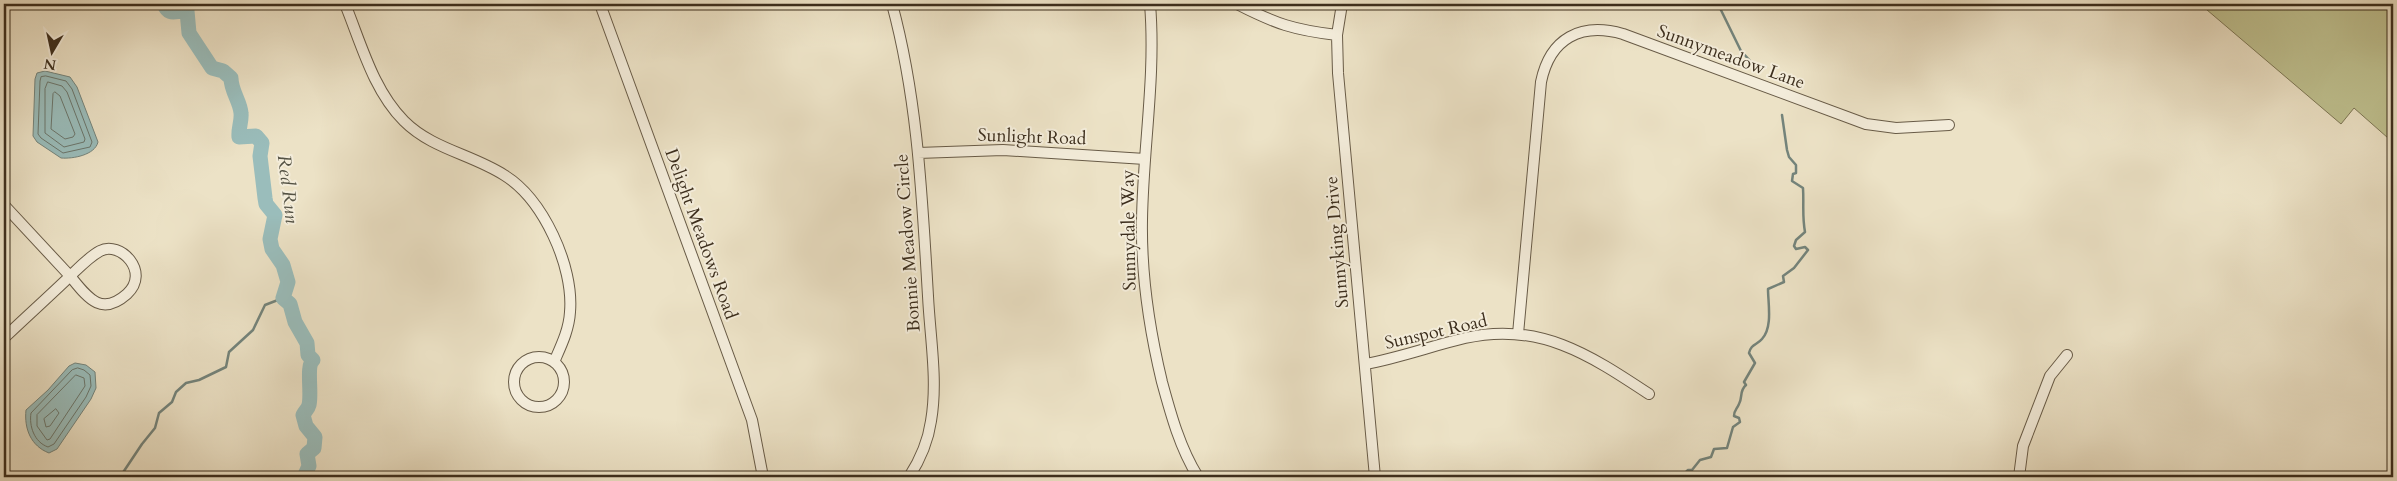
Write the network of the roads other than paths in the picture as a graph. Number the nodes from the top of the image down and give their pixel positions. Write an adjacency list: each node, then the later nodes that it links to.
1 (346, 4): 16 (street)
2 (600, 4): 19 (street, Delight Meadows Road)
3 (892, 4): 9 (street, Bonnie Meadow Circle)
4 (1150, 4): 10 (street, Sunnydale Way)
5 (1237, 4): 7 (street)
6 (1342, 4): 7 (street, Sunnyking Drive)
7 (1337, 35): 17 (street, Sunnyking Drive)
8 (1949, 125): 13 (street, Sunnymeadow Lane)
9 (918, 153): 10 (street, Sunlight Road); 20 (street, Bonnie Meadow Circle)
10 (1145, 159): 21 (street, Sunnydale Way)
11 (4, 205): 12 (street)
12 (70, 276): 12 (street); 14 (street)
13 (1518, 334): 17 (street, Sunspot Road); 18 (street, Sunspot Road)
14 (4, 338)
15 (2067, 355): 23 (street)
16 (554, 362): 16 (street)
17 (1365, 364): 22 (street, Sunnyking Drive)
18 (1649, 394)
19 (763, 477)
20 (909, 477)
21 (1198, 477)
22 (1375, 477)
23 (2019, 477)

